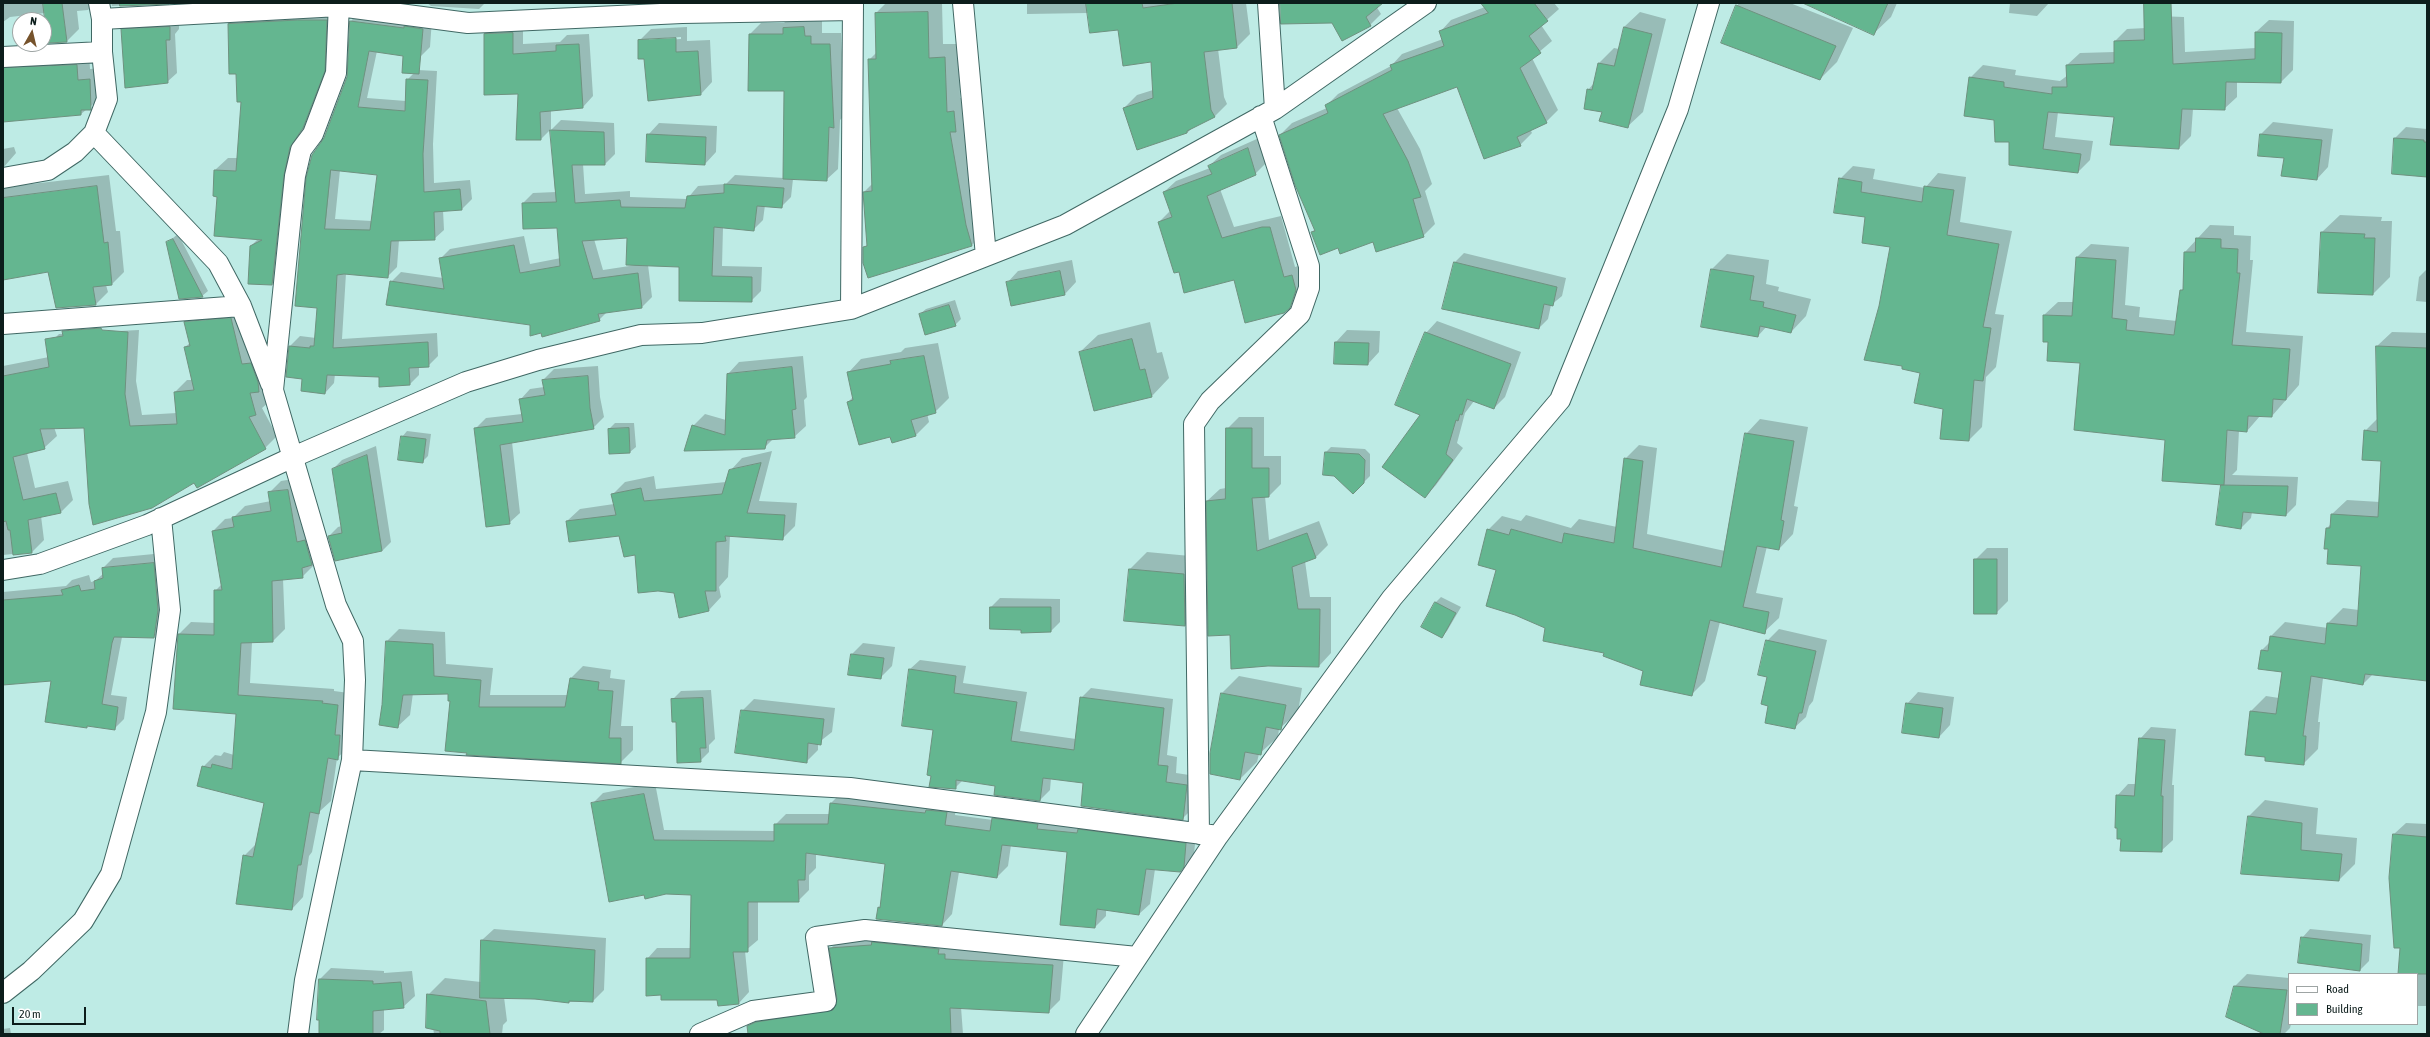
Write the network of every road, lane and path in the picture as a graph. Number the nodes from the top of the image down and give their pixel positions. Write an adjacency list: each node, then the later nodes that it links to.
1 (963, 3): 13 (street)
2 (1268, 3): 10 (street)
3 (1709, 3): 22 (street)
4 (339, 4): 6 (street); 7 (street); 17 (street)
5 (1421, 5): 10 (street)
6 (853, 7): 15 (street)
7 (100, 11): 8 (street)
8 (102, 52): 9 (street); 11 (street)
9 (3, 57)
10 (1268, 113): 13 (street); 22 (street)
11 (94, 133): 12 (street); 14 (street)
12 (3, 178)
13 (986, 256): 15 (street)
14 (241, 306): 16 (street); 17 (street)
15 (851, 309): 18 (street)
16 (3, 324)
17 (273, 390): 18 (street)
18 (291, 458): 19 (street); 21 (street)
19 (161, 518): 20 (street); 24 (street)
20 (3, 570)
21 (352, 760): 22 (street); 25 (street)
22 (1208, 835): 23 (street)
23 (1137, 957): 26 (street); 27 (street)
24 (3, 993)
25 (298, 1034)
26 (700, 1034)
27 (1086, 1034)

